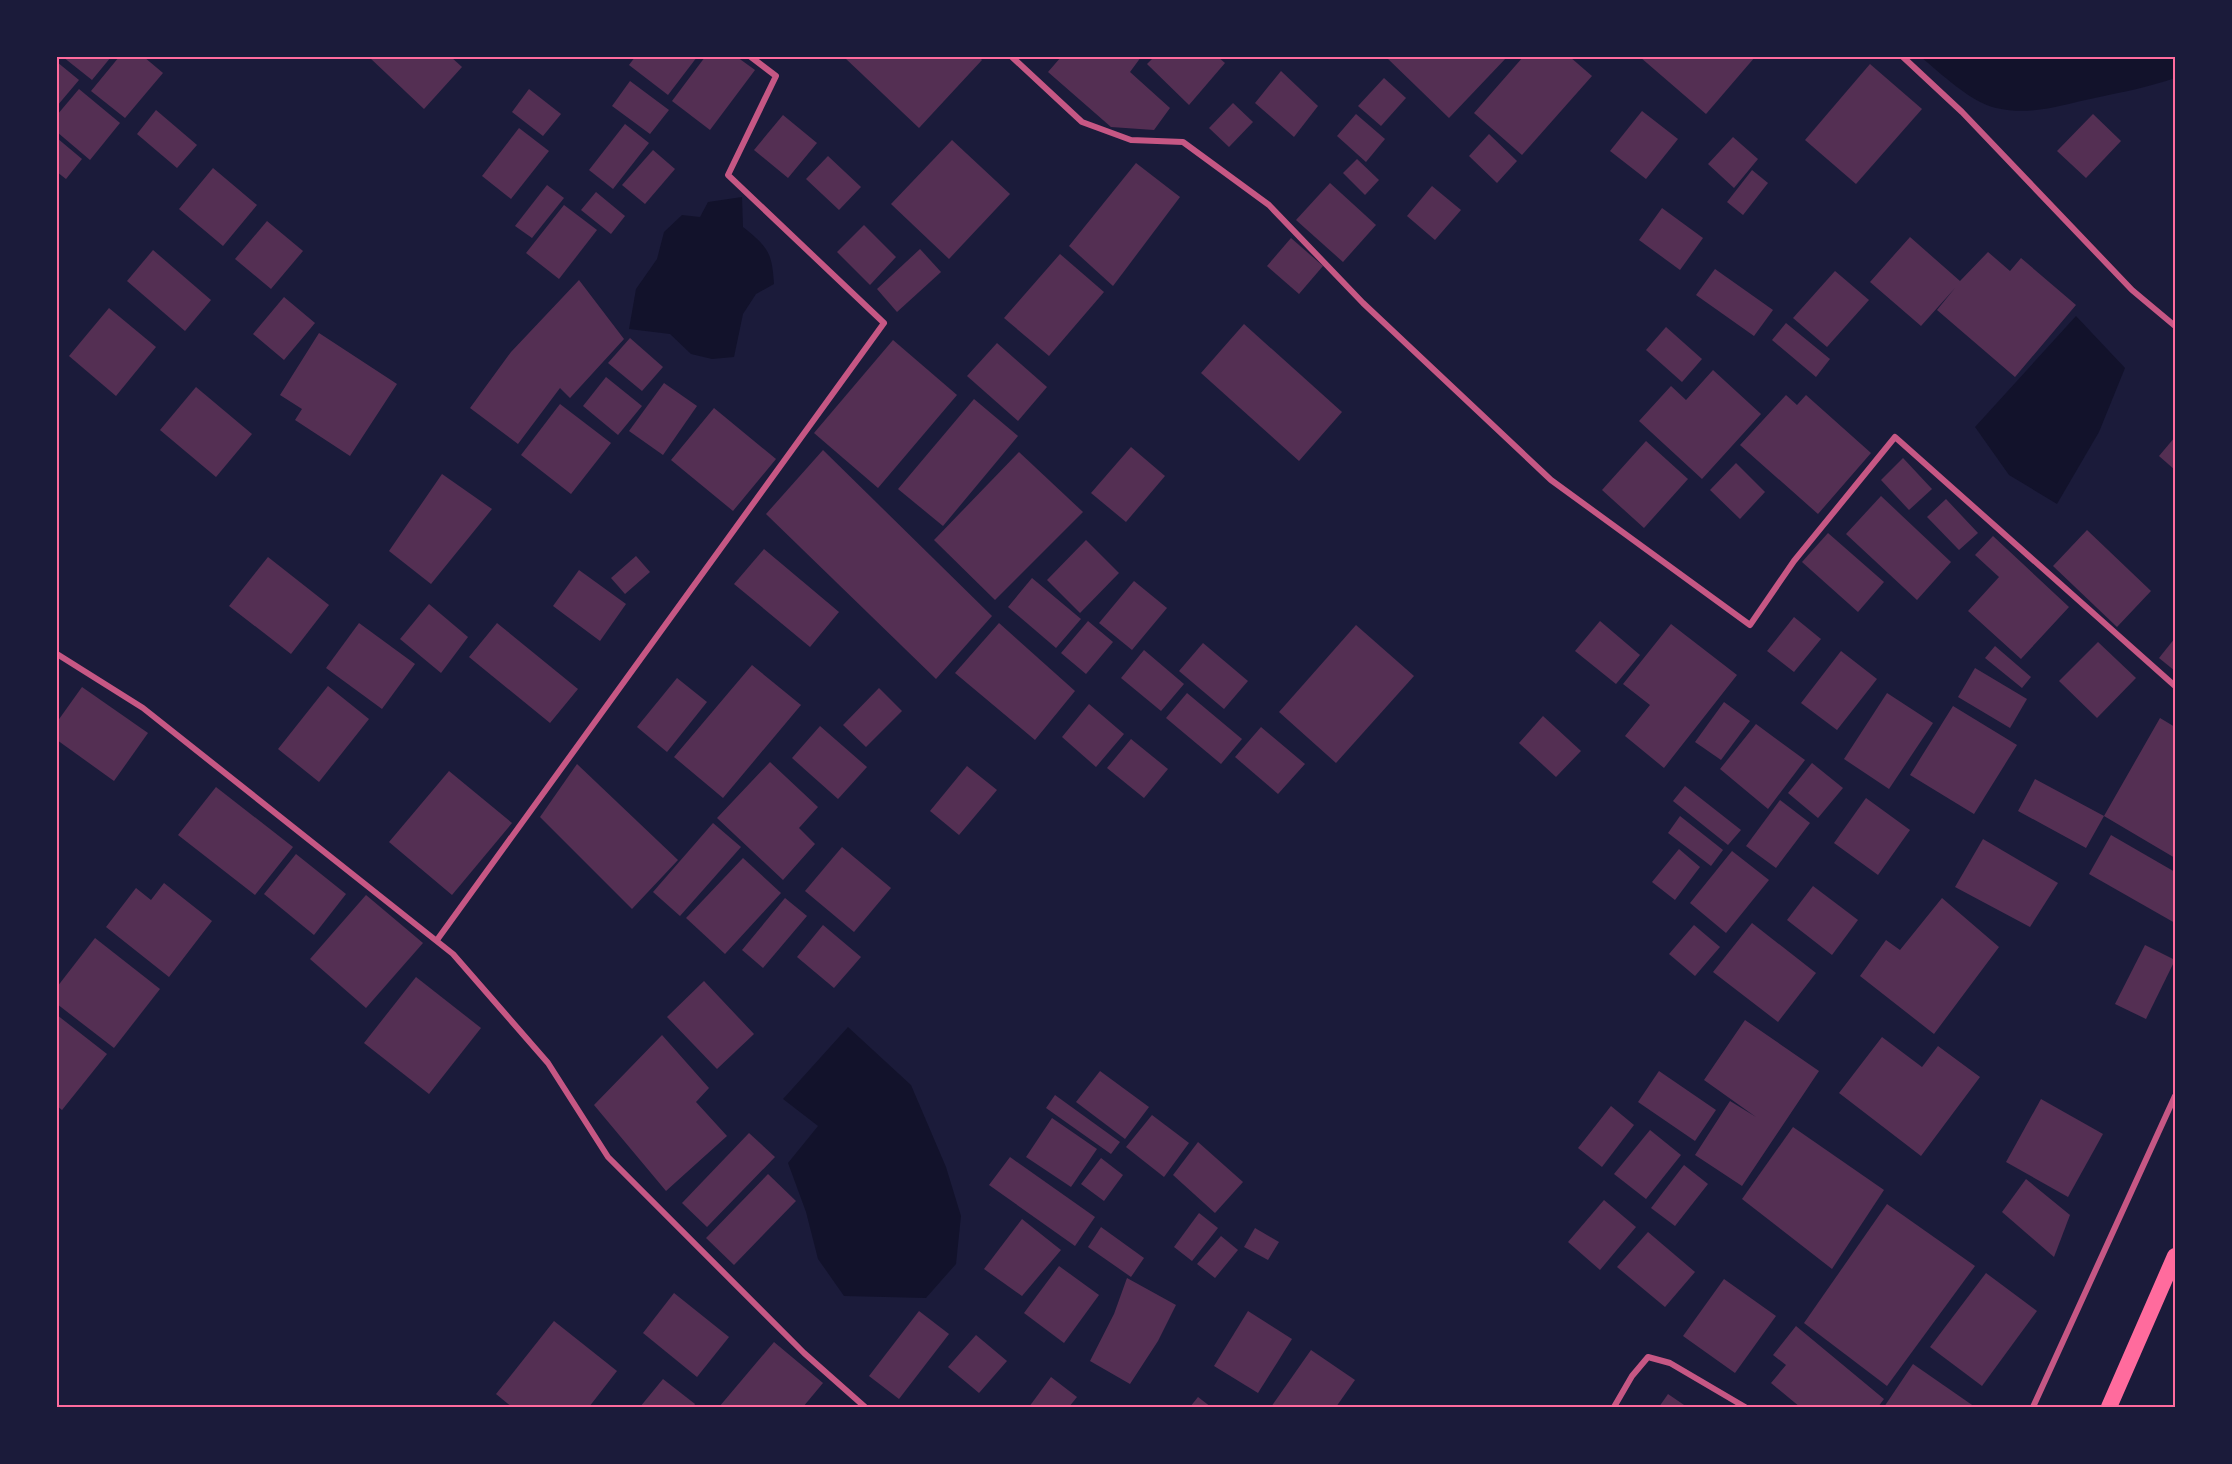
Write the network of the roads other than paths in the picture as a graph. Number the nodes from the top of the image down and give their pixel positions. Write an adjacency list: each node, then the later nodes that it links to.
1 (751, 57): 7 (street)
2 (1012, 57): 6 (street)
3 (1903, 57): 4 (street)
4 (2175, 326)
5 (57, 654): 7 (street)
6 (2175, 686)
7 (437, 940): 10 (street)
8 (2175, 1096): 13 (street)
9 (2175, 1256): 14 (highway)
10 (865, 1407)
11 (1614, 1407): 12 (street)
12 (1745, 1407)
13 (2033, 1407)
14 (2109, 1407)

